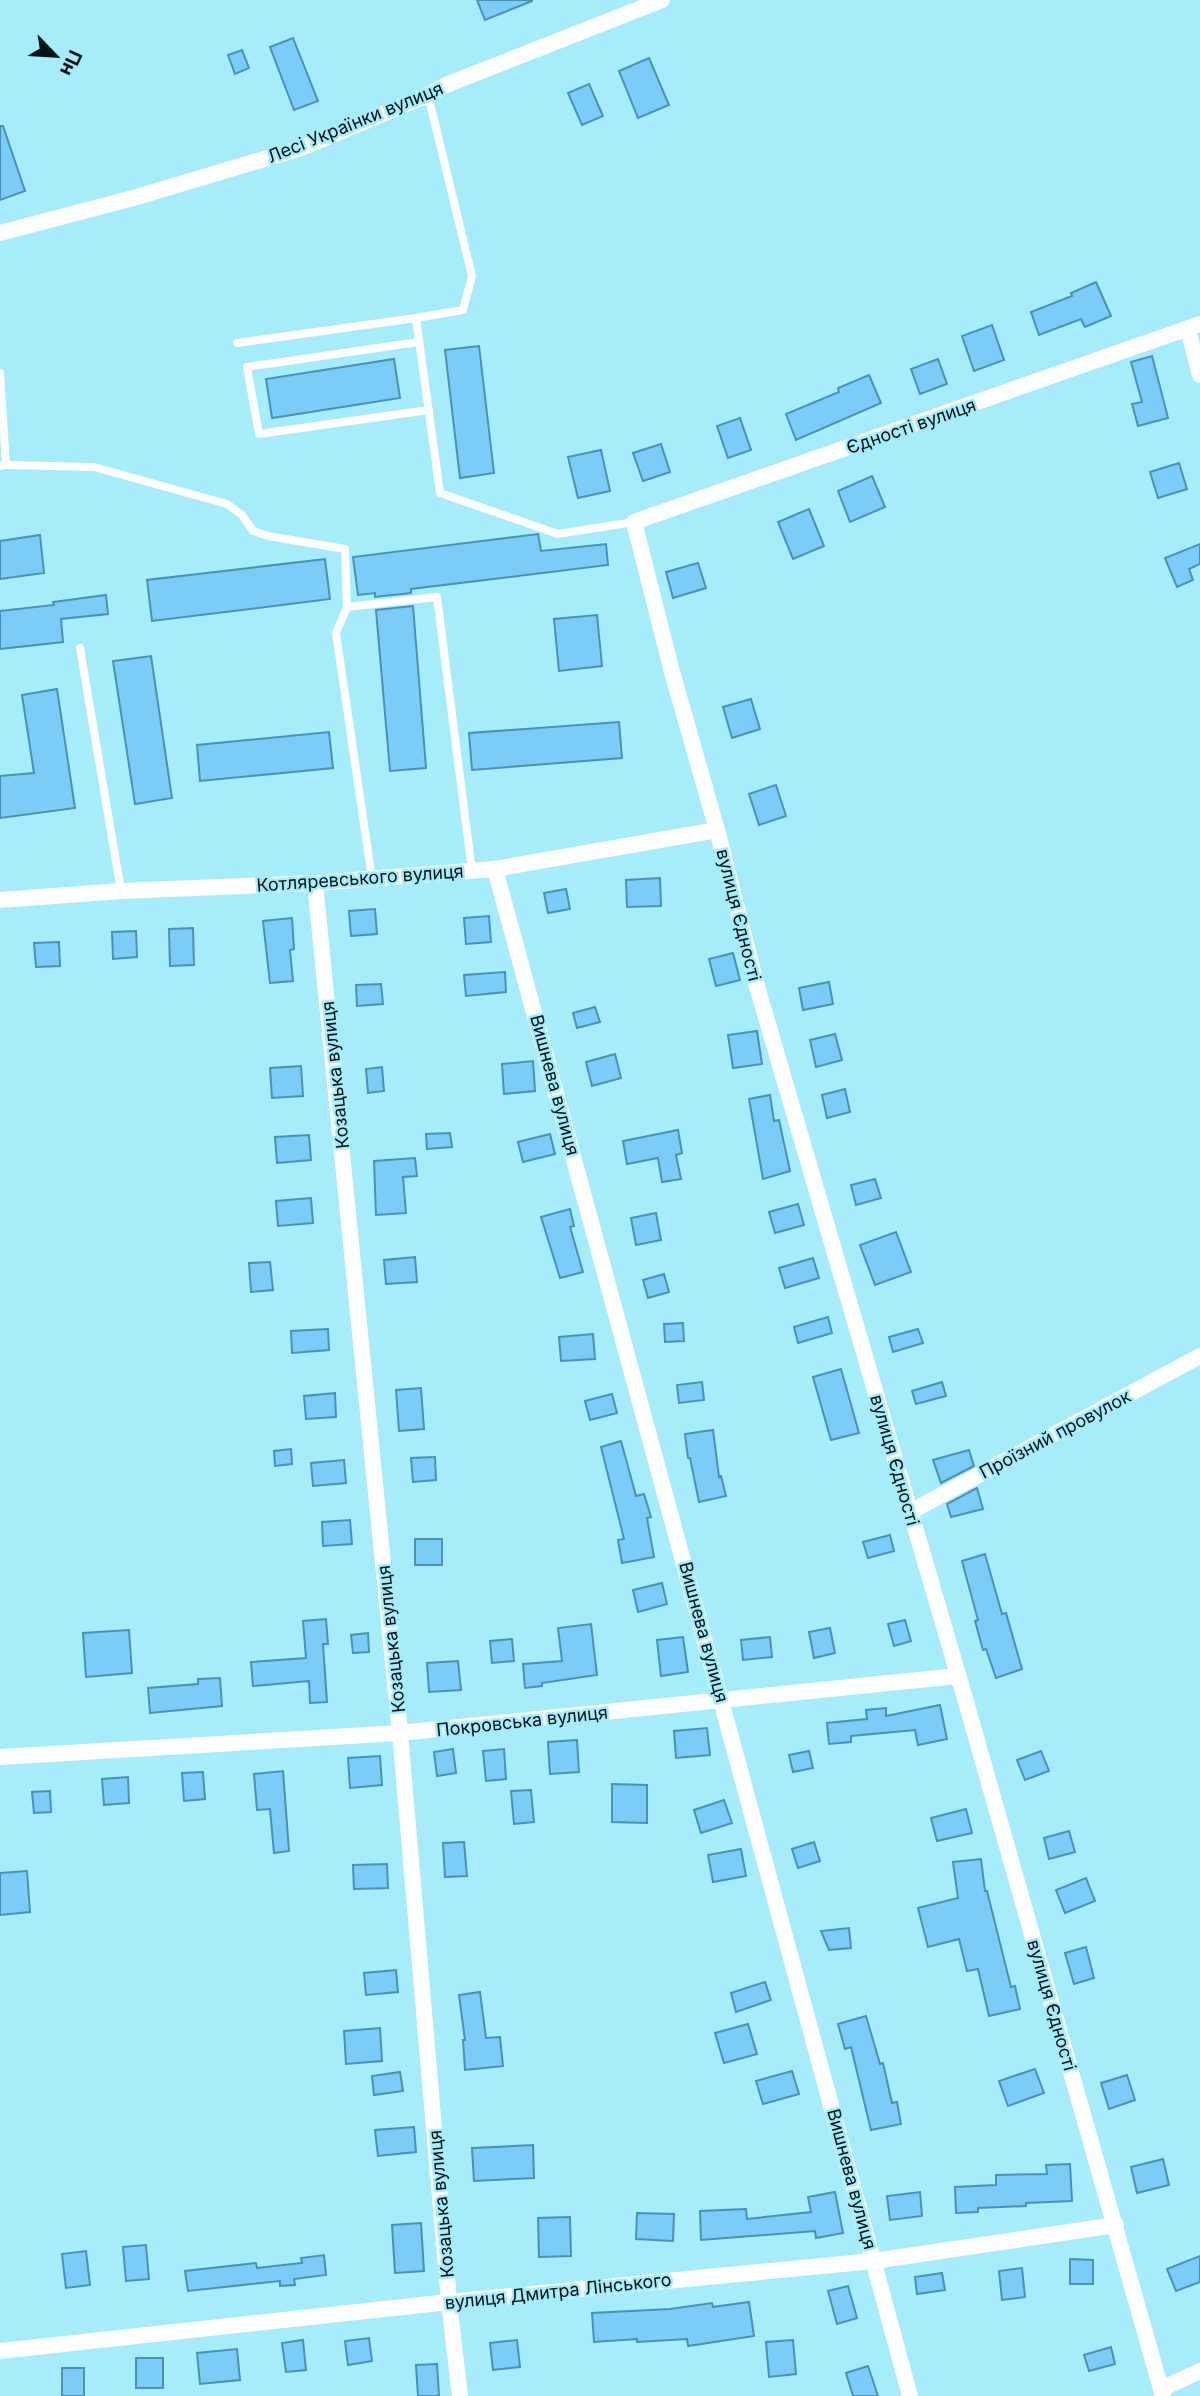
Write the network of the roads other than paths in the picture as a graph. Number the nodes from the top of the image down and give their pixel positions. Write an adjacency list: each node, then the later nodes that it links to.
1 (662, 0): 2 (street, Лесі Українки вулиця)
2 (428, 95): 3 (street, Лесі Українки вулиця); 4 (lane)
3 (0, 233)
4 (416, 318): 6 (lane); 7 (lane)
5 (1194, 327): 9 (street); 12 (street, Єдності вулиця)
6 (419, 342): 10 (lane); 10 (lane)
7 (237, 343)
8 (0, 373): 11 (lane)
9 (1200, 375)
10 (429, 410): 12 (lane)
11 (3, 466): 13 (lane)
12 (634, 522): 15 (street, вулиця Єдності)
13 (347, 607): 17 (lane); 18 (lane)
14 (80, 648): 20 (lane)
15 (717, 830): 16 (street, Котляревського вулиця); 23 (street, вулиця Єдності)
16 (495, 869): 17 (street, Котляревського вулиця); 25 (street, Вишнева вулиця)
17 (472, 871): 18 (street, Котляревського вулиця)
18 (372, 879): 19 (street, Котляревського вулиця)
19 (315, 883): 20 (street, Котляревського вулиця); 26 (street, Козацька вулиця)
20 (121, 891): 21 (street, Котляревського вулиця)
21 (0, 900)
22 (1200, 1356): 23 (street, Проїзний провулок)
23 (911, 1512): 24 (street, вулиця Єдності)
24 (958, 1676): 25 (street, Покровська вулиця); 28 (street, вулиця Єдності)
25 (723, 1702): 26 (street, Покровська вулиця); 29 (street, Вишнева вулиця)
26 (400, 1733): 27 (street, Покровська вулиця); 30 (street, Козацька вулиця)
27 (0, 1757)
28 (1116, 2225): 29 (street, вулиця Дмитра Лінського); 33 (street, вулиця Єдності)
29 (874, 2261): 30 (street, вулиця Дмитра Лінського); 35 (street, Вишнева вулиця)
30 (449, 2302): 31 (street, вулиця Дмитра Лінського); 34 (street, Козацька вулиця)
31 (0, 2351)
32 (1200, 2371): 33 (street)
33 (1162, 2392)
34 (460, 2396)
35 (910, 2396)

